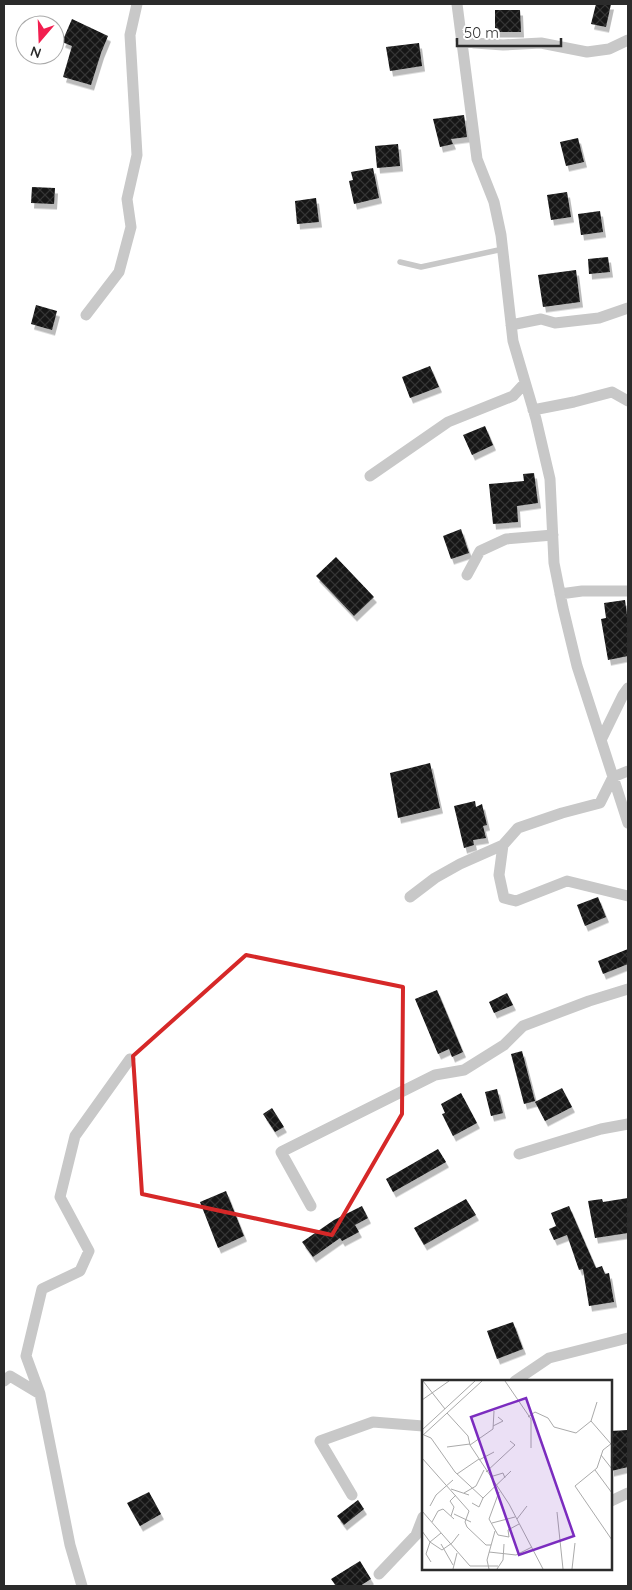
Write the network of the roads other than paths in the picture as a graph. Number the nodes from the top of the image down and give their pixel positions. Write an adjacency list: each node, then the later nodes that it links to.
1 (137, 4): 8 (street)
2 (457, 4): 3 (street)
3 (461, 40): 4 (street); 5 (street)
4 (628, 40)
5 (502, 249): 6 (lane); 9 (street)
6 (400, 262)
7 (628, 308): 9 (street)
8 (86, 314)
9 (511, 325): 10 (street)
10 (525, 382): 12 (street); 13 (street)
11 (628, 401): 12 (street)
12 (533, 410): 14 (street)
13 (370, 476)
14 (554, 535): 15 (street); 17 (street)
15 (467, 575)
16 (628, 591): 17 (street)
17 (560, 594): 19 (street)
18 (628, 688): 19 (street)
19 (601, 740): 21 (street)
20 (628, 771): 21 (street)
21 (613, 777): 22 (street); 23 (street)
22 (628, 823)
23 (503, 845): 24 (street); 25 (street)
24 (628, 896)
25 (410, 897)
26 (628, 989): 30 (street)
27 (130, 1059): 34 (street)
28 (628, 1124): 29 (street)
29 (519, 1154)
30 (311, 1206)
31 (628, 1338): 32 (street)
32 (516, 1380)
33 (4, 1381): 34 (street)
34 (40, 1394): 41 (street)
35 (422, 1426): 37 (street)
36 (628, 1493): 38 (street)
37 (352, 1495)
38 (612, 1501)
39 (422, 1520): 40 (street)
40 (380, 1574)
41 (82, 1586)

